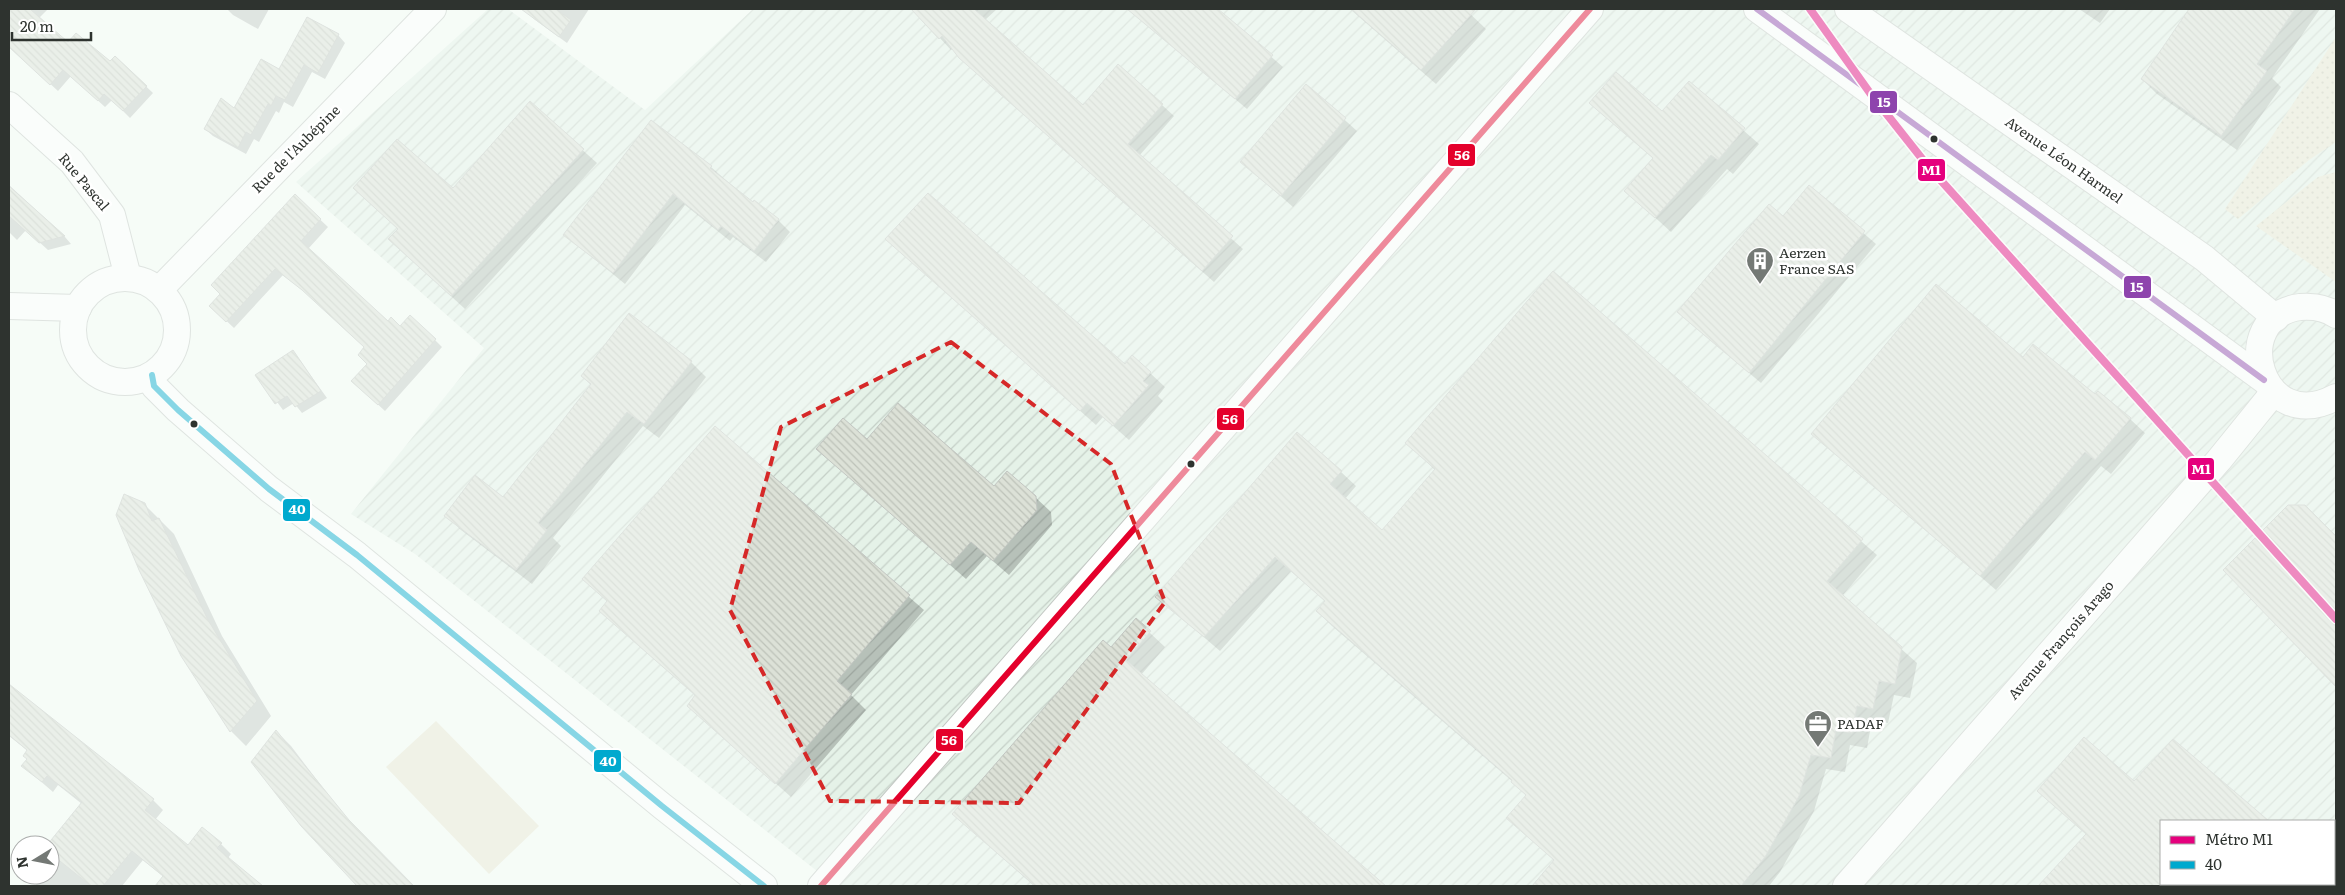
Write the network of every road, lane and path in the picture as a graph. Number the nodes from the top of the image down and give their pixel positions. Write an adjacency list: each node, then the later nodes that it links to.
1 (434, 9): 7 (street, Rue de l'Aubépine)
2 (1590, 9): 16 (street)
3 (1757, 9): 13 (street)
4 (1848, 9): 11 (street, Avenue Léon Harmel)
5 (9, 105): 6 (street, Rue Pascal)
6 (128, 277): 7 (street); 9 (street)
7 (160, 290): 12 (street)
8 (9, 306): 9 (street)
9 (78, 308): 12 (street)
10 (2336, 315): 11 (street)
11 (2276, 318): 13 (street)
12 (152, 375): 15 (street)
13 (2269, 386): 14 (street); 17 (street, Avenue François Arago)
14 (2332, 407)
15 (764, 886)
16 (821, 886)
17 (1846, 886)

